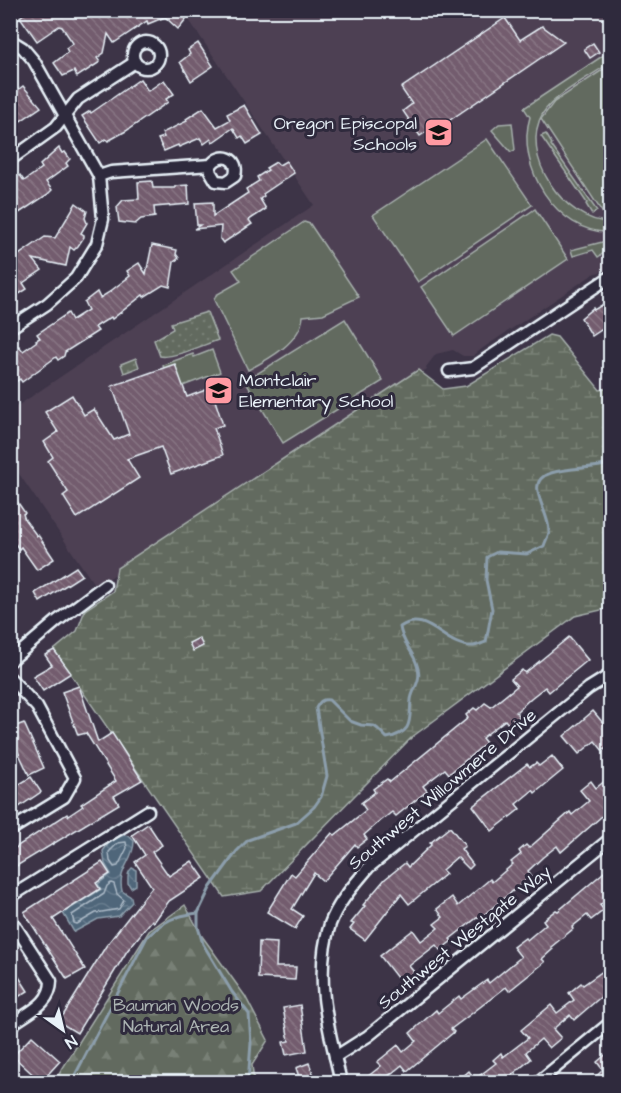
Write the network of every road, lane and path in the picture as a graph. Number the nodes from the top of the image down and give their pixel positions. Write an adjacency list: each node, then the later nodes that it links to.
1 (10, 39): 3 (street)
2 (135, 62): 3 (street)
3 (64, 114): 4 (street); 6 (street)
4 (10, 160)
5 (211, 165): 6 (street)
6 (99, 176): 8 (street)
7 (610, 277): 9 (street)
8 (10, 328)
9 (449, 371)
10 (105, 585): 11 (street)
11 (10, 661)
12 (610, 675): 21 (street, Southwest Willowmere Drive)
13 (10, 678): 15 (street)
14 (148, 811): 17 (street)
15 (10, 830)
16 (610, 839): 21 (street, Southwest Westgate Way)
17 (10, 897)
18 (10, 918): 20 (street)
19 (610, 1023): 23 (street)
20 (10, 1026)
21 (335, 1057): 22 (street, Southwest Willowmere Drive)
22 (341, 1083)
23 (538, 1083)

